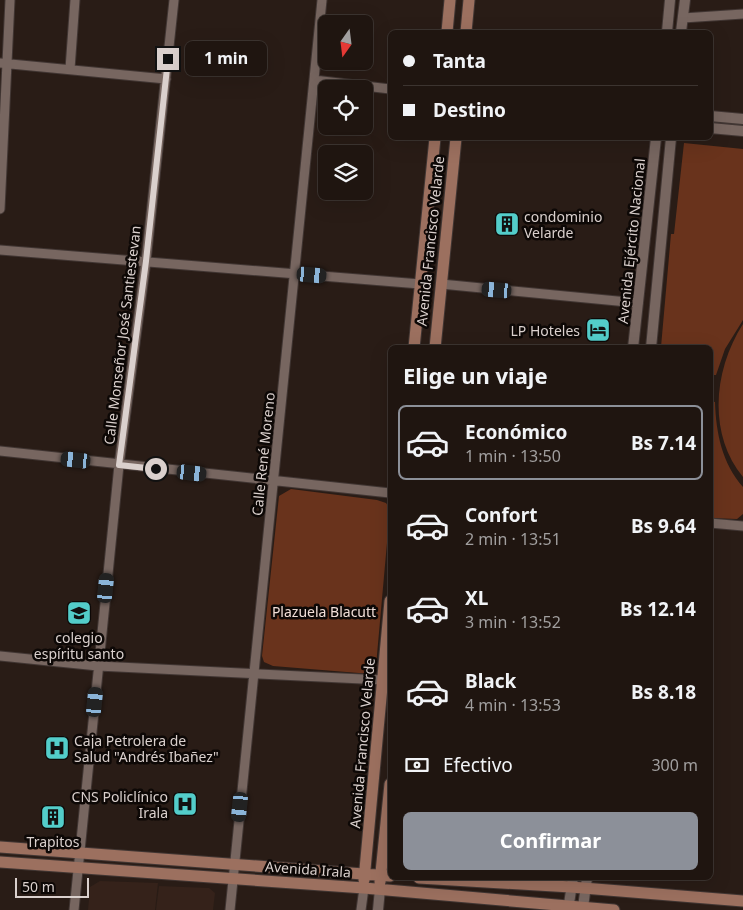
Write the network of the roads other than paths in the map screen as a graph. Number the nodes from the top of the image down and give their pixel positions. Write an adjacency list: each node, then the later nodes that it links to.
1 (10, 0): 15 (street)
2 (75, 0): 16 (street)
3 (174, 0): 17 (street, Calle Monseñor José Santiestevan)
4 (322, 0): 18 (street, Calle René Moreno)
5 (450, 0): 11 (main road)
6 (469, 0): 12 (main road)
7 (670, 0): 13 (street)
8 (684, 0): 10 (street)
9 (743, 14): 10 (street)
10 (683, 18): 14 (street)
11 (446, 30)
12 (466, 30)
13 (666, 30)
14 (681, 30)
15 (3, 63): 16 (street); 28 (street)
16 (70, 69): 17 (street)
17 (166, 79): 30 (street, Calle Monseñor José Santiestevan)
18 (314, 80): 19 (street); 31 (street, Calle René Moreno)
19 (388, 89)
20 (713, 116): 21 (street)
21 (743, 119)
22 (713, 128): 23 (street)
23 (743, 132)
24 (435, 140): 33 (main road, Avenida Francisco Velarde)
25 (456, 140): 32 (main road, Avenida Francisco Velarde)
26 (656, 140): 34 (street, Avenida Ejército Nacional)
27 (671, 140): 35 (street, Avenida Ejército Nacional)
28 (0, 209)
29 (0, 250): 30 (street)
30 (146, 261): 31 (street); 41 (street, Calle Monseñor José Santiestevan)
31 (294, 274): 33 (street); 42 (street, Calle René Moreno)
32 (441, 283): 33 (main road); 33 (main road); 34 (street); 37 (main road, Avenida Francisco Velarde)
33 (420, 284): 36 (main road, Avenida Francisco Velarde)
34 (638, 303): 35 (street); 38 (street, Avenida Ejército Nacional)
35 (655, 304): 39 (street, Avenida Ejército Nacional)
36 (414, 345)
37 (434, 345)
38 (633, 345)
39 (651, 345)
40 (0, 451): 41 (street)
41 (119, 465): 42 (street); 48 (street, Calle Monseñor José Santiestevan)
42 (274, 481): 43 (street); 49 (street, Calle René Moreno)
43 (388, 493)
44 (713, 523): 45 (street)
45 (743, 526)
46 (388, 640): 50 (main road, Avenida Francisco Velarde)
47 (0, 656): 48 (street)
48 (98, 666): 49 (street); 53 (street, Calle Monseñor José Santiestevan)
49 (253, 673): 50 (street); 55 (street, Calle René Moreno)
50 (386, 680): 57 (main road, Avenida Francisco Velarde)
51 (388, 820): 58 (main road)
52 (0, 847): 53 (main road, Avenida Irala)
53 (80, 853): 55 (main road, Avenida Irala); 56 (street, Calle Monseñor José Santiestevan)
54 (0, 862): 56 (main road, Avenida Irala)
55 (234, 865): 57 (main road, Avenida Irala); 59 (street, Calle René Moreno)
56 (78, 868): 59 (main road, Avenida Irala); 68 (street, Calle Monseñor José Santiestevan)
57 (364, 874): 58 (main road, Avenida Irala); 63 (main road, Avenida Francisco Velarde)
58 (385, 875): 64 (main road)
59 (233, 879): 63 (main road, Avenida Irala); 69 (street, Calle René Moreno)
60 (496, 880): 61 (main road)
61 (572, 882): 62 (main road); 66 (street)
62 (587, 883): 65 (main road); 67 (street)
63 (364, 888): 64 (main road, Avenida Irala); 70 (street)
64 (380, 889): 66 (main road, Avenida Irala); 71 (street)
65 (743, 901)
66 (568, 908): 67 (main road, Avenida Irala)
67 (583, 908): 72 (main road, Avenida Irala)
68 (74, 910)
69 (230, 910)
70 (361, 910)
71 (378, 910)
72 (614, 910)

